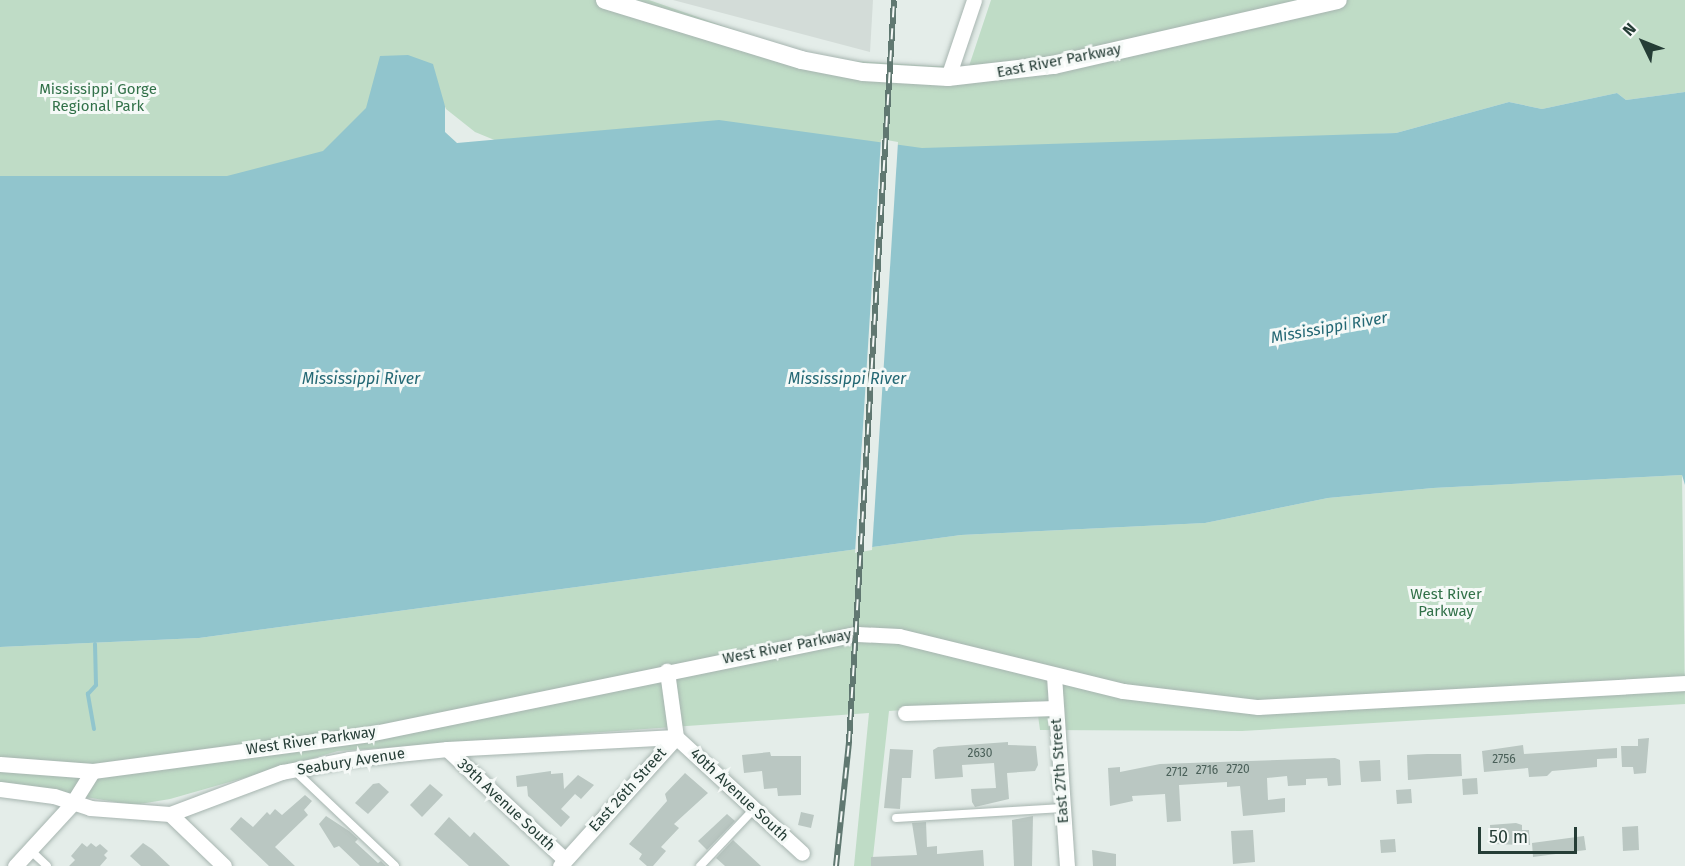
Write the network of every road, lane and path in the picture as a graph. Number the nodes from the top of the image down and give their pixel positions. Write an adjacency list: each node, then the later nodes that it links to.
1 (605, 0): 4 (street, East River Parkway)
2 (974, 0): 5 (street)
3 (1338, 0): 5 (street, East River Parkway)
4 (641, 5): 5 (street, East River Parkway)
5 (948, 77)
6 (666, 671): 7 (street, West River Parkway); 11 (street, East 26th Street); 15 (street, West River Parkway)
7 (1054, 676): 8 (street, West River Parkway); 9 (street, East 27th Street)
8 (1685, 683)
9 (1055, 708): 10 (street); 18 (street, East 27th Street)
10 (904, 713)
11 (676, 736): 12 (street, Seabury Avenue); 19 (street, 40th Avenue South); 24 (street, East 26th Street)
12 (447, 749): 14 (street, Seabury Avenue); 24 (street, 39th Avenue South)
13 (0, 764): 15 (street, West River Parkway)
14 (294, 770): 20 (street, Seabury Avenue); 28 (lane)
15 (93, 771): 17 (street)
16 (0, 789): 17 (street, Seabury Avenue)
17 (72, 804): 20 (street, Seabury Avenue); 22 (street)
18 (1063, 808): 21 (lane); 30 (street, East 27th Street)
19 (754, 809): 23 (street, 40th Avenue South); 29 (lane)
20 (170, 814): 27 (street)
21 (896, 818)
22 (30, 850): 25 (street); 26 (lane)
23 (802, 853)
24 (562, 863)
25 (15, 866)
26 (47, 866)
27 (224, 866)
28 (395, 866)
29 (700, 866)
30 (1067, 866)

